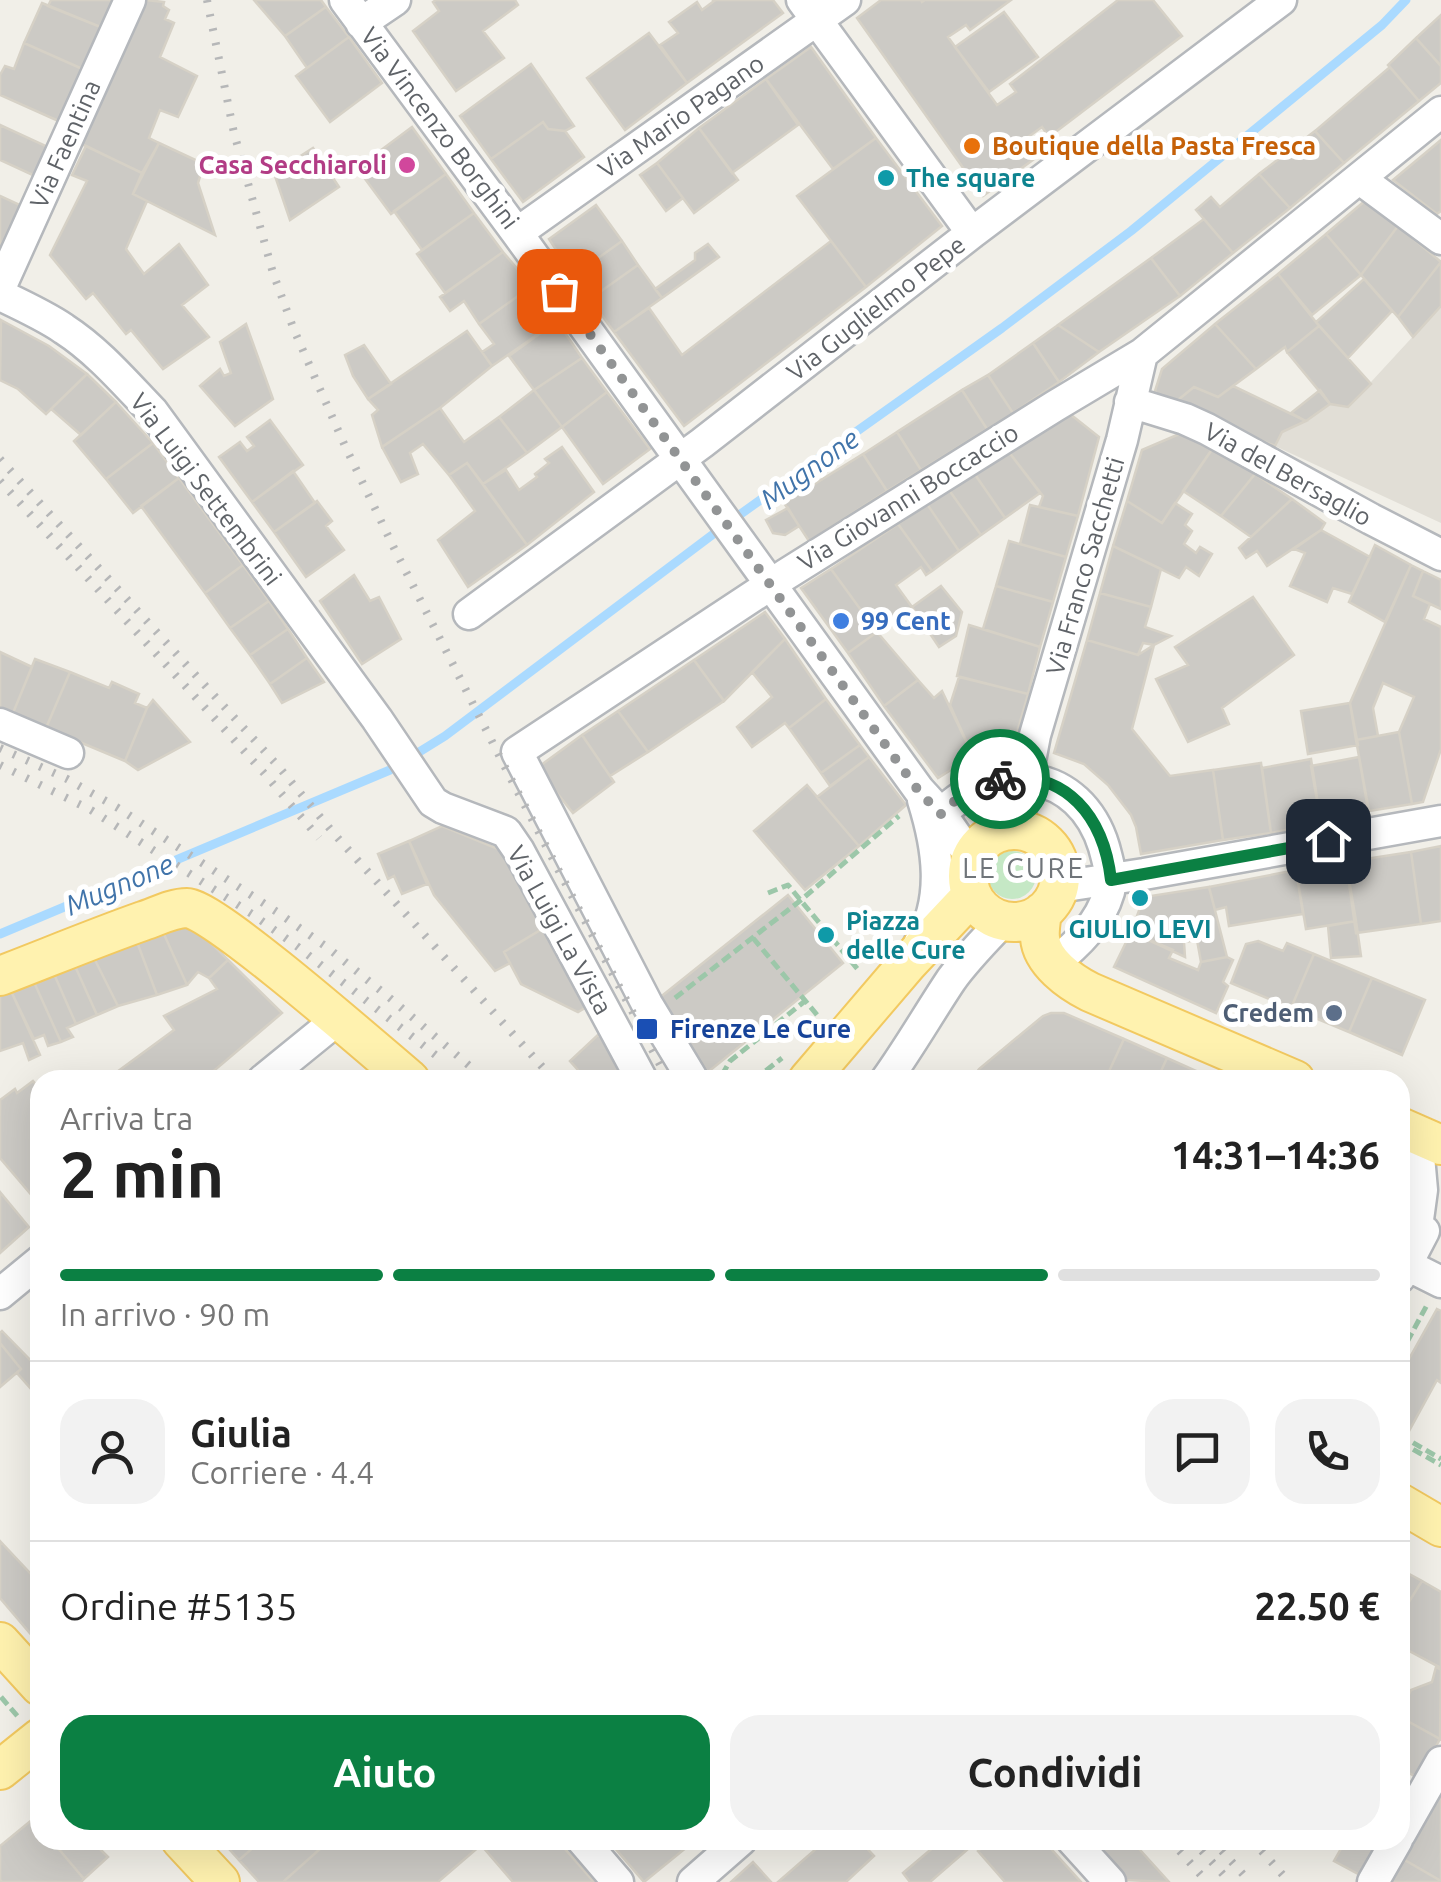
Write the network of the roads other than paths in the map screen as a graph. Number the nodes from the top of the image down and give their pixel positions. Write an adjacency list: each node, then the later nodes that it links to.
1 (130, 0): 12 (street, Via Faentina)
2 (396, 0): 6 (street)
3 (846, 0): 5 (street, Via Mario Pagano)
4 (1281, 0): 9 (street, Via Guglielmo Pepe)
5 (809, 10): 9 (street); 10 (street, Via Mario Pagano)
6 (353, 11): 10 (street, Via Vincenzo Borghini)
7 (1441, 112): 8 (street, Via Giovanni Boccaccio)
8 (1360, 179): 11 (street); 13 (street, Via Giovanni Boccaccio)
9 (972, 232): 15 (street, Via Guglielmo Pepe)
10 (517, 233): 15 (street, Via Vincenzo Borghini)
11 (1441, 239)
12 (0, 292): 19 (street, Via Luigi Settembrini)
13 (1142, 354): 14 (street, Via Franco Sacchetti); 17 (street, Via Giovanni Boccaccio)
14 (1130, 402): 16 (street, Via del Bersaglio); 22 (street, Via Franco Sacchetti)
15 (680, 460): 17 (street, Via Vincenzo Borghini); 18 (street, Via Guglielmo Pepe)
16 (1441, 555)
17 (770, 584): 23 (street, Via Vincenzo Borghini); 38 (street, Via Giovanni Boccaccio)
18 (469, 614)
19 (377, 719): 37 (street, Via Luigi La Vista)
20 (0, 724): 21 (street)
21 (68, 753)
22 (1026, 777): 23 (street); 25 (street); 27 (street)
23 (931, 803): 26 (street); 31 (street)
24 (1441, 821): 27 (street)
25 (1017, 830): 26 (main road); 29 (main road)
26 (971, 857): 28 (main road)
27 (1111, 880): 29 (street); 32 (street)
28 (972, 896): 30 (main road); 31 (main road)
29 (1050, 899): 30 (main road); 32 (main road)
30 (1003, 921): 40 (street)
31 (908, 963): 39 (main road)
32 (1062, 972): 41 (main road)
33 (0, 976): 34 (main road)
34 (338, 1019): 35 (street); 36 (main road)
35 (276, 1070)
36 (398, 1070)
37 (637, 1070)
38 (700, 1070)
39 (817, 1070)
40 (893, 1070)
41 (1272, 1070)
42 (1419, 1135): 44 (street)
43 (1441, 1199): 45 (street)
44 (1410, 1249)
45 (1410, 1258)
46 (1410, 1267): 48 (street)
47 (30, 1269): 49 (street)
48 (1439, 1293)
49 (0, 1294)
50 (1410, 1509): 51 (main road)
51 (1441, 1526)
52 (0, 1642): 53 (main road)
53 (30, 1675)
54 (30, 1746): 56 (main road)
55 (1441, 1762): 57 (street)
56 (0, 1770)
57 (1411, 1788)
58 (190, 1850): 63 (main road)
59 (591, 1850): 64 (street)
60 (729, 1850): 65 (street)
61 (1081, 1850): 66 (street)
62 (1391, 1850): 67 (street)
63 (220, 1882)
64 (618, 1882)
65 (692, 1882)
66 (1110, 1882)
67 (1373, 1882)

